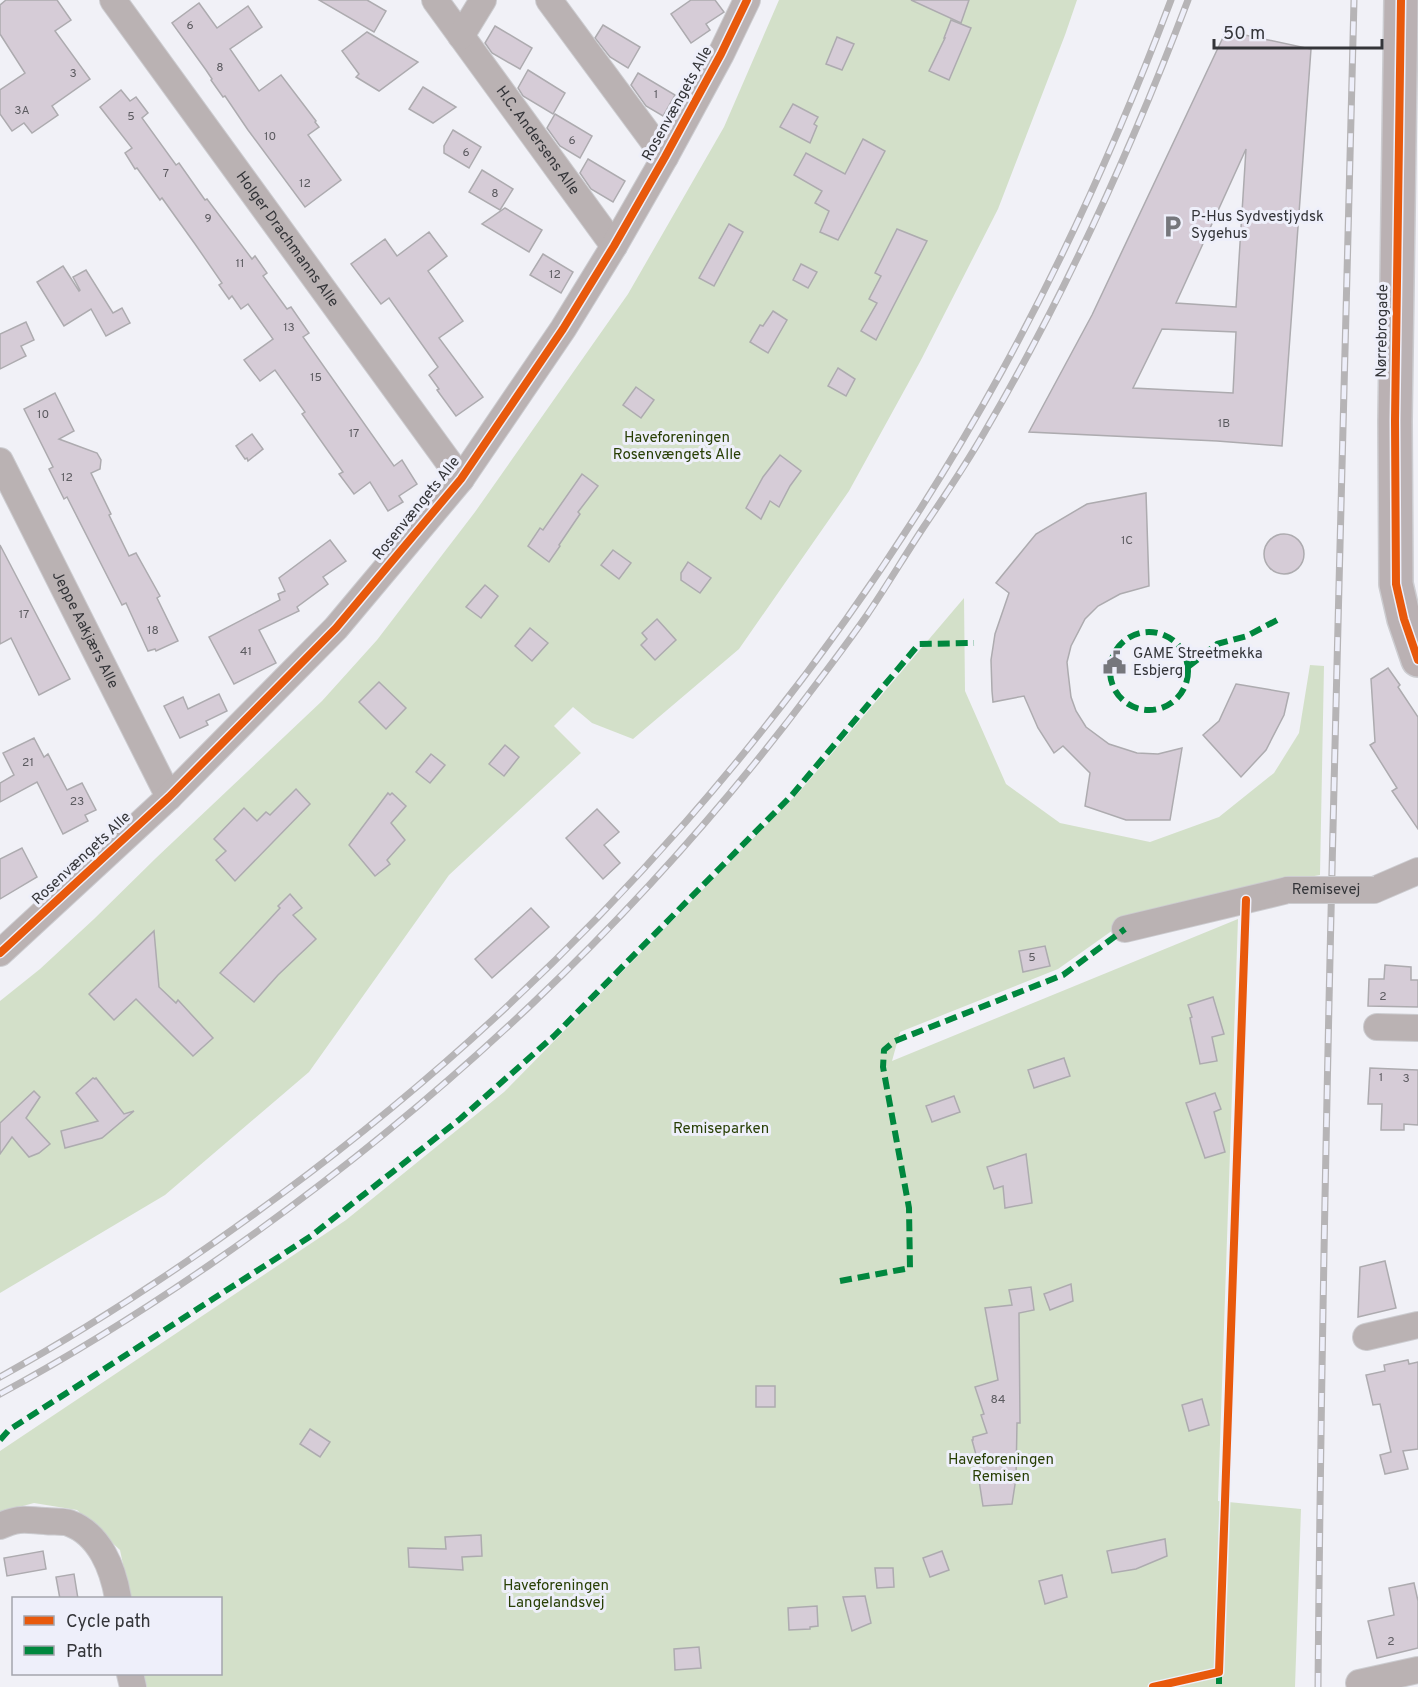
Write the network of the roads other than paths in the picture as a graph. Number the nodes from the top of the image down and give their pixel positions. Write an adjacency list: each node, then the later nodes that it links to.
1 (113, 0): 11 (street, Holger Drachmanns Alle)
2 (435, 0): 7 (street, H.C. Andersens Alle)
3 (483, 0): 7 (street)
4 (549, 0): 8 (street)
5 (747, 0): 8 (street, Rosenvængets Alle)
6 (1401, 0): 12 (street, Nørrebrogade)
7 (461, 36): 9 (street, H.C. Andersens Alle)
8 (665, 157): 9 (street, Rosenvængets Alle)
9 (614, 246): 11 (street, Rosenvængets Alle)
10 (0, 461): 14 (street, Jeppe Aakjærs Alle)
11 (461, 479): 14 (street, Rosenvængets Alle)
12 (1411, 619): 13 (street, Nørrebrogade)
13 (1418, 660)
14 (169, 797): 17 (street, Rosenvængets Alle)
15 (1418, 871): 16 (street, Remisevej, bridge)
16 (1125, 929)
17 (0, 953)
18 (1377, 1027): 19 (street)
19 (1418, 1028)
20 (1418, 1325): 21 (street)
21 (1366, 1337)
22 (0, 1526): 23 (street)
23 (118, 1597)
24 (1418, 1670): 25 (street)
25 (1359, 1683)

